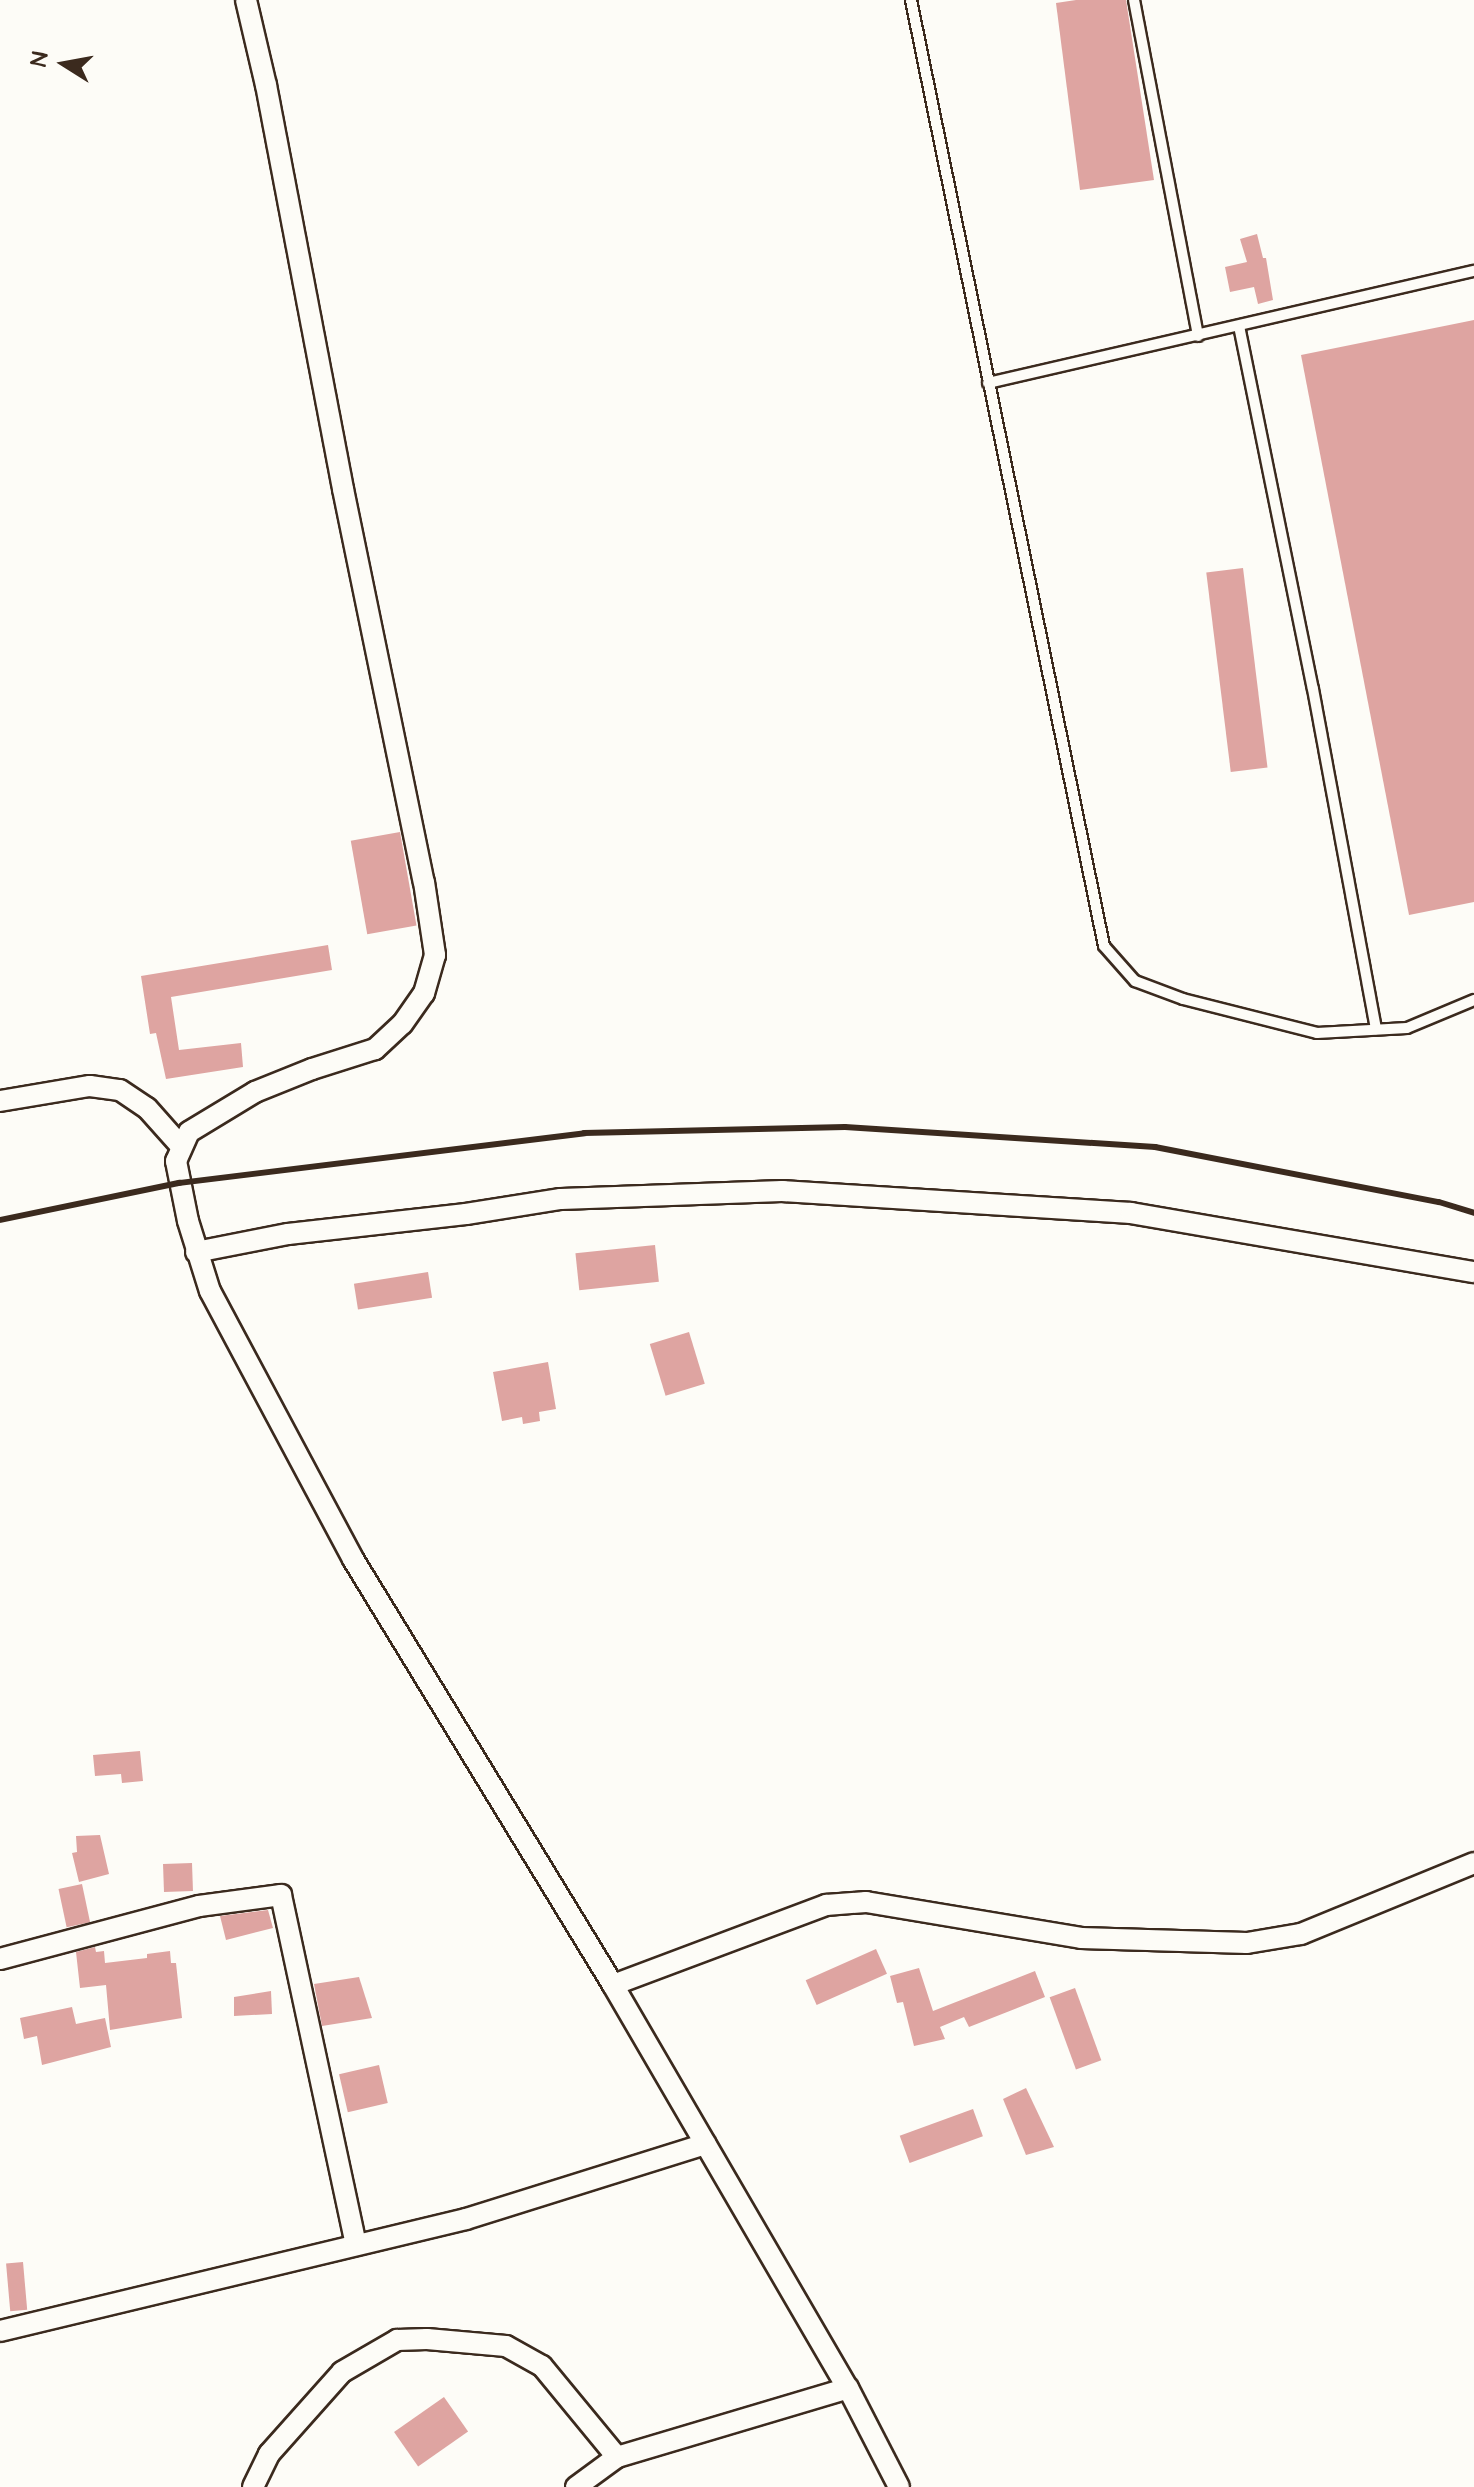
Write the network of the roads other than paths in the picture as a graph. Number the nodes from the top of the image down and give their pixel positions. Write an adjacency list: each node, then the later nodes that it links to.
1 (246, 0): 11 (street)
2 (911, 0): 7 (lane)
3 (1134, 0): 6 (lane)
4 (1474, 271): 5 (lane)
5 (1239, 326): 6 (lane); 9 (lane)
6 (1198, 336): 7 (lane)
7 (988, 383): 9 (lane)
8 (1474, 1000): 9 (lane)
9 (1376, 1029)
10 (0, 1101): 11 (street)
11 (180, 1145): 12 (street)
12 (196, 1252): 13 (street); 16 (street)
13 (1474, 1272)
14 (1474, 1863): 16 (street)
15 (0, 1959): 18 (street)
16 (613, 1985): 17 (street)
17 (706, 2144): 18 (street); 20 (street)
18 (356, 2244): 19 (street)
19 (0, 2331)
20 (848, 2388): 21 (street); 24 (street)
21 (617, 2457): 22 (street); 23 (street)
22 (253, 2487)
23 (576, 2487)
24 (899, 2487)

